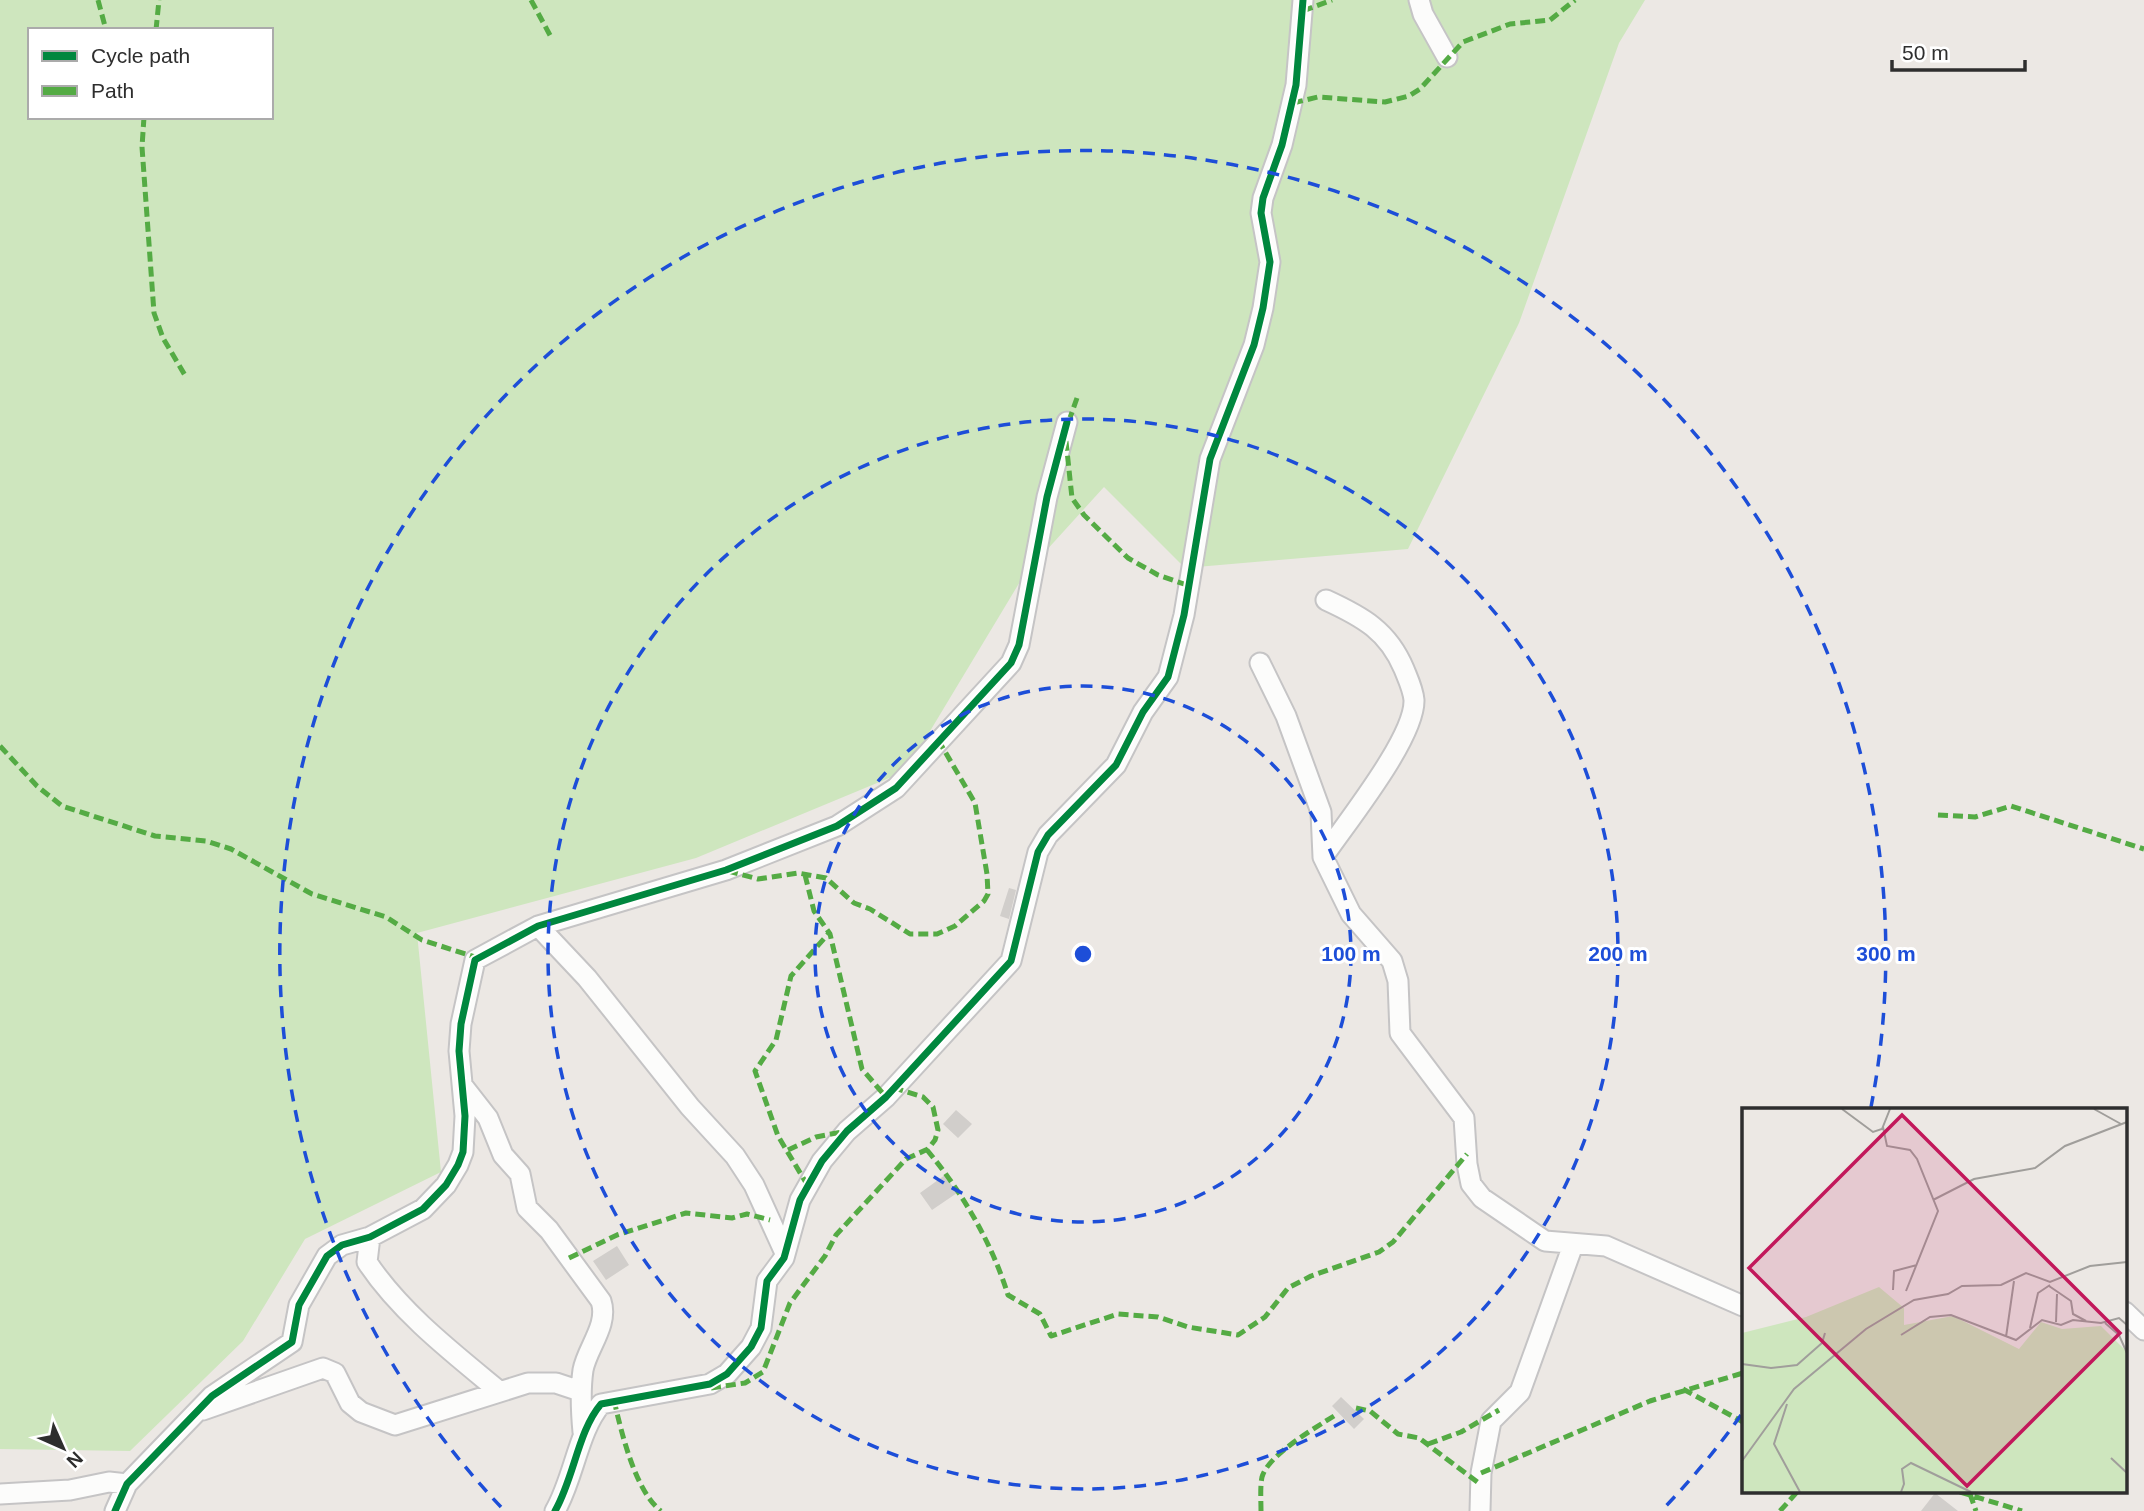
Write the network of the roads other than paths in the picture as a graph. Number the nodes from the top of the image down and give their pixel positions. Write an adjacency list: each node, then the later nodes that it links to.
1 (1303, 0): 12 (street)
2 (1419, 0): 3 (street)
3 (1447, 57)
4 (1067, 422): 8 (street)
5 (1326, 600): 7 (street)
6 (1260, 663): 7 (street)
7 (1323, 857): 11 (street)
8 (538, 926): 9 (street); 12 (street)
9 (463, 1085): 10 (street); 17 (street)
10 (370, 1237): 16 (street); 18 (street)
11 (1573, 1245): 13 (street); 24 (street)
12 (785, 1253): 19 (street)
13 (1742, 1306)
14 (2126, 1313): 15 (street)
15 (2144, 1330)
16 (499, 1391): 17 (street); 18 (street)
17 (580, 1391): 19 (street)
18 (193, 1415): 20 (street)
19 (583, 1437): 23 (street)
20 (127, 1484): 21 (street); 22 (street)
21 (0, 1494)
22 (115, 1511)
23 (555, 1511)
24 (1480, 1511)

